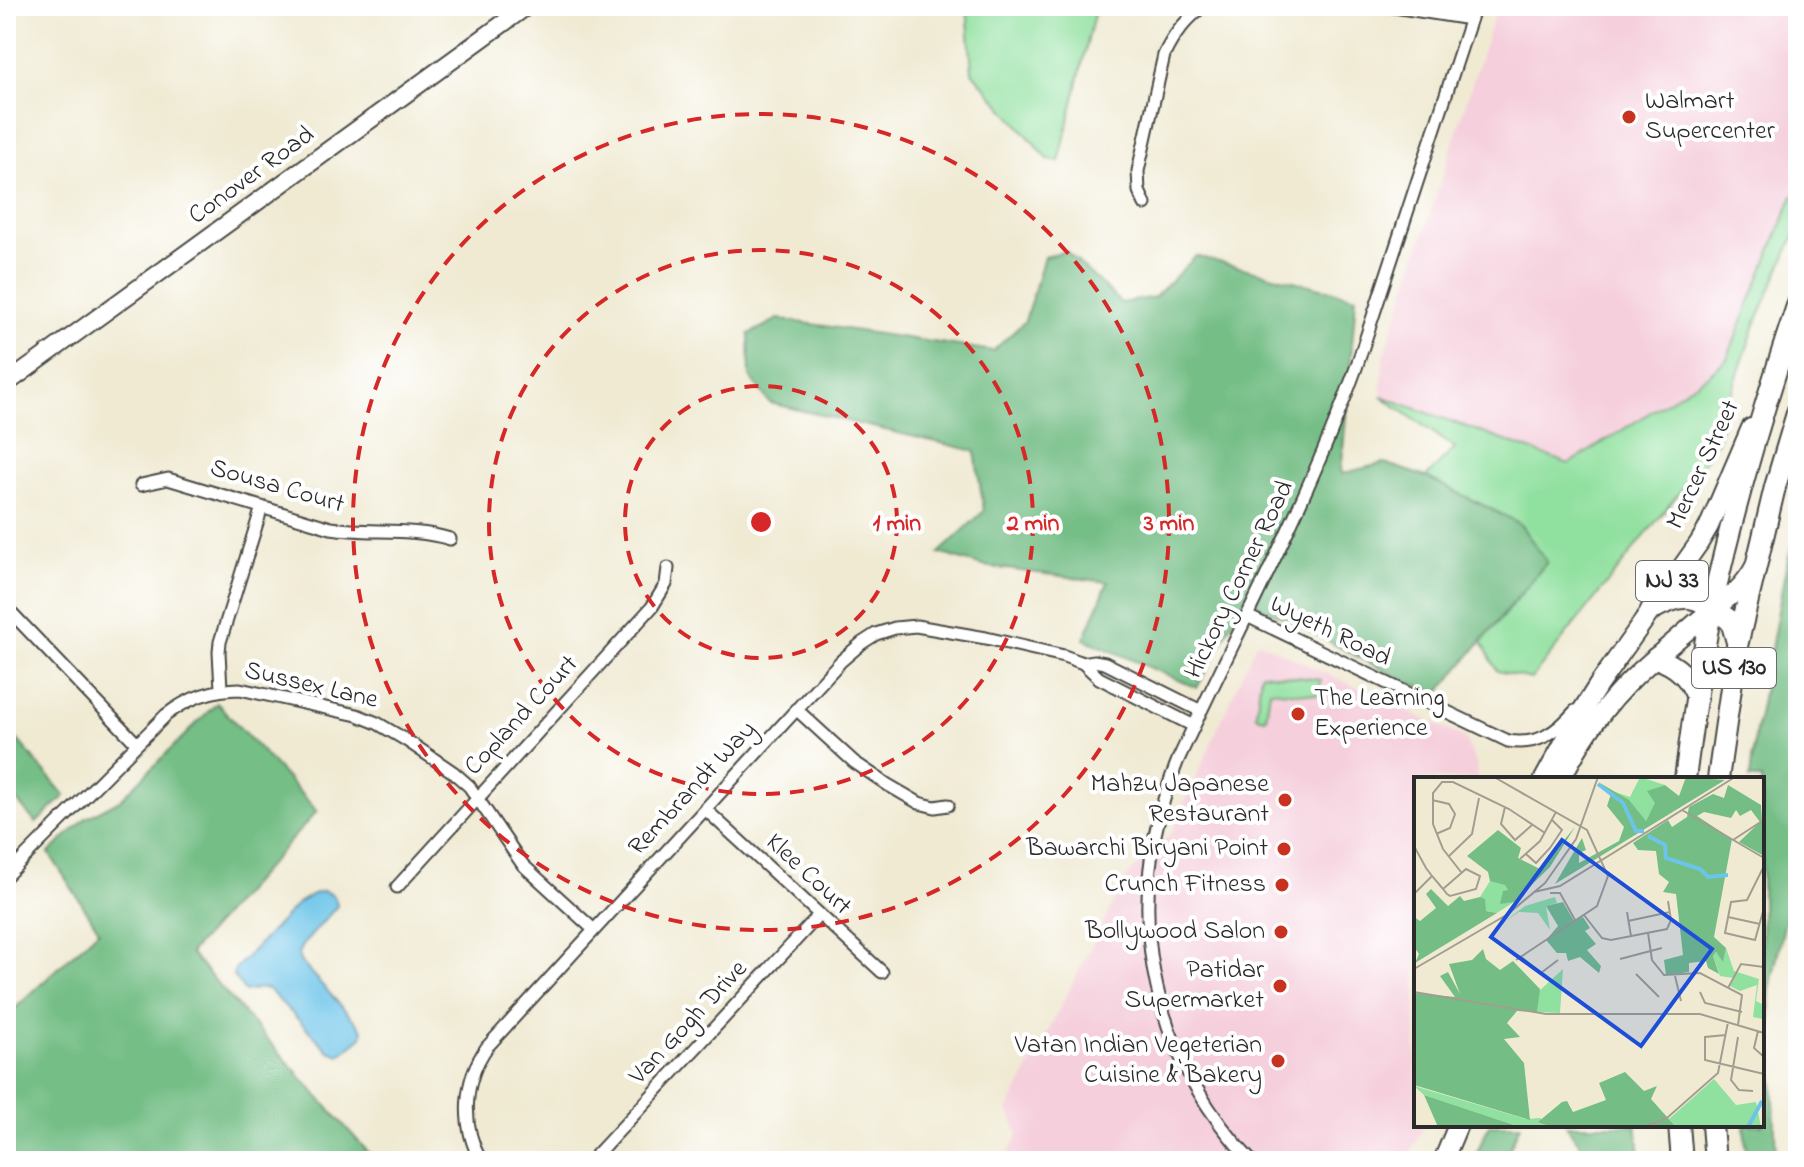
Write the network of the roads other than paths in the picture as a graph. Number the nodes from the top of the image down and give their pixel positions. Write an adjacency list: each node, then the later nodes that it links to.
1 (527, 6): 9 (street, Conover Road)
2 (1203, 6): 6 (street)
3 (1388, 6): 5 (street)
4 (1475, 6): 5 (street, Hickory Corner Road)
5 (1470, 19): 19 (street, Hickory Corner Road)
6 (1145, 204)
7 (1798, 303): 8 (highway, US 130)
8 (1776, 370): 17 (highway, US 130); 18 (main road, Mercer Street / NJ 33)
9 (6, 384)
10 (1798, 410): 14 (highway, US 130)
11 (141, 485): 12 (street, Sousa Court)
12 (262, 507): 13 (street, Sousa Court); 24 (street)
13 (450, 539)
14 (1758, 558): 17 (main road, NJ 33); 20 (highway, US 130)
15 (668, 568): 34 (street, Copland Court)
16 (6, 607): 29 (street)
17 (1713, 609): 18 (highway); 20 (highway); 21 (main road, NJ 33); 25 (highway, US 130)
18 (1651, 610): 23 (main road, Mercer Street / NJ 33)
19 (1247, 616): 23 (street, Wyeth Road); 27 (street, Hickory Corner Road)
20 (1737, 646): 33 (highway, US 130)
21 (1656, 658): 25 (highway); 31 (main road, NJ 33)
22 (1083, 663): 26 (street, Rembrandt Way); 27 (street, Rembrandt Way); 28 (street, Rembrandt Way)
23 (1599, 684): 30 (main road, Mercer Street / NJ 33)
24 (221, 689): 29 (street, Sussex Lane); 34 (street, Sussex Lane)
25 (1697, 698): 32 (highway, US 130)
26 (796, 709): 35 (street); 36 (street, Rembrandt Way)
27 (1201, 711): 28 (street, Hickory Corner Road)
28 (1194, 726): 47 (street, Hickory Corner Road)
29 (137, 744): 37 (street, Sussex Lane)
30 (1545, 777)
31 (1562, 777)
32 (1685, 777)
33 (1718, 777)
34 (478, 797): 38 (street, Copland Court); 40 (street, Sussex Lane)
35 (948, 805)
36 (705, 809): 39 (street, Klee Court); 40 (street, Rembrandt Way)
37 (6, 876)
38 (397, 887)
39 (819, 915): 41 (street, Klee Court); 46 (street, Van Gogh Drive)
40 (593, 929): 45 (street, Rembrandt Way)
41 (882, 972)
42 (1457, 1127): 48 (main road)
43 (1679, 1127): 49 (highway)
44 (1712, 1127): 50 (highway)
45 (481, 1161)
46 (591, 1161)
47 (1251, 1161)
48 (1443, 1161)
49 (1682, 1161)
50 (1715, 1161)

